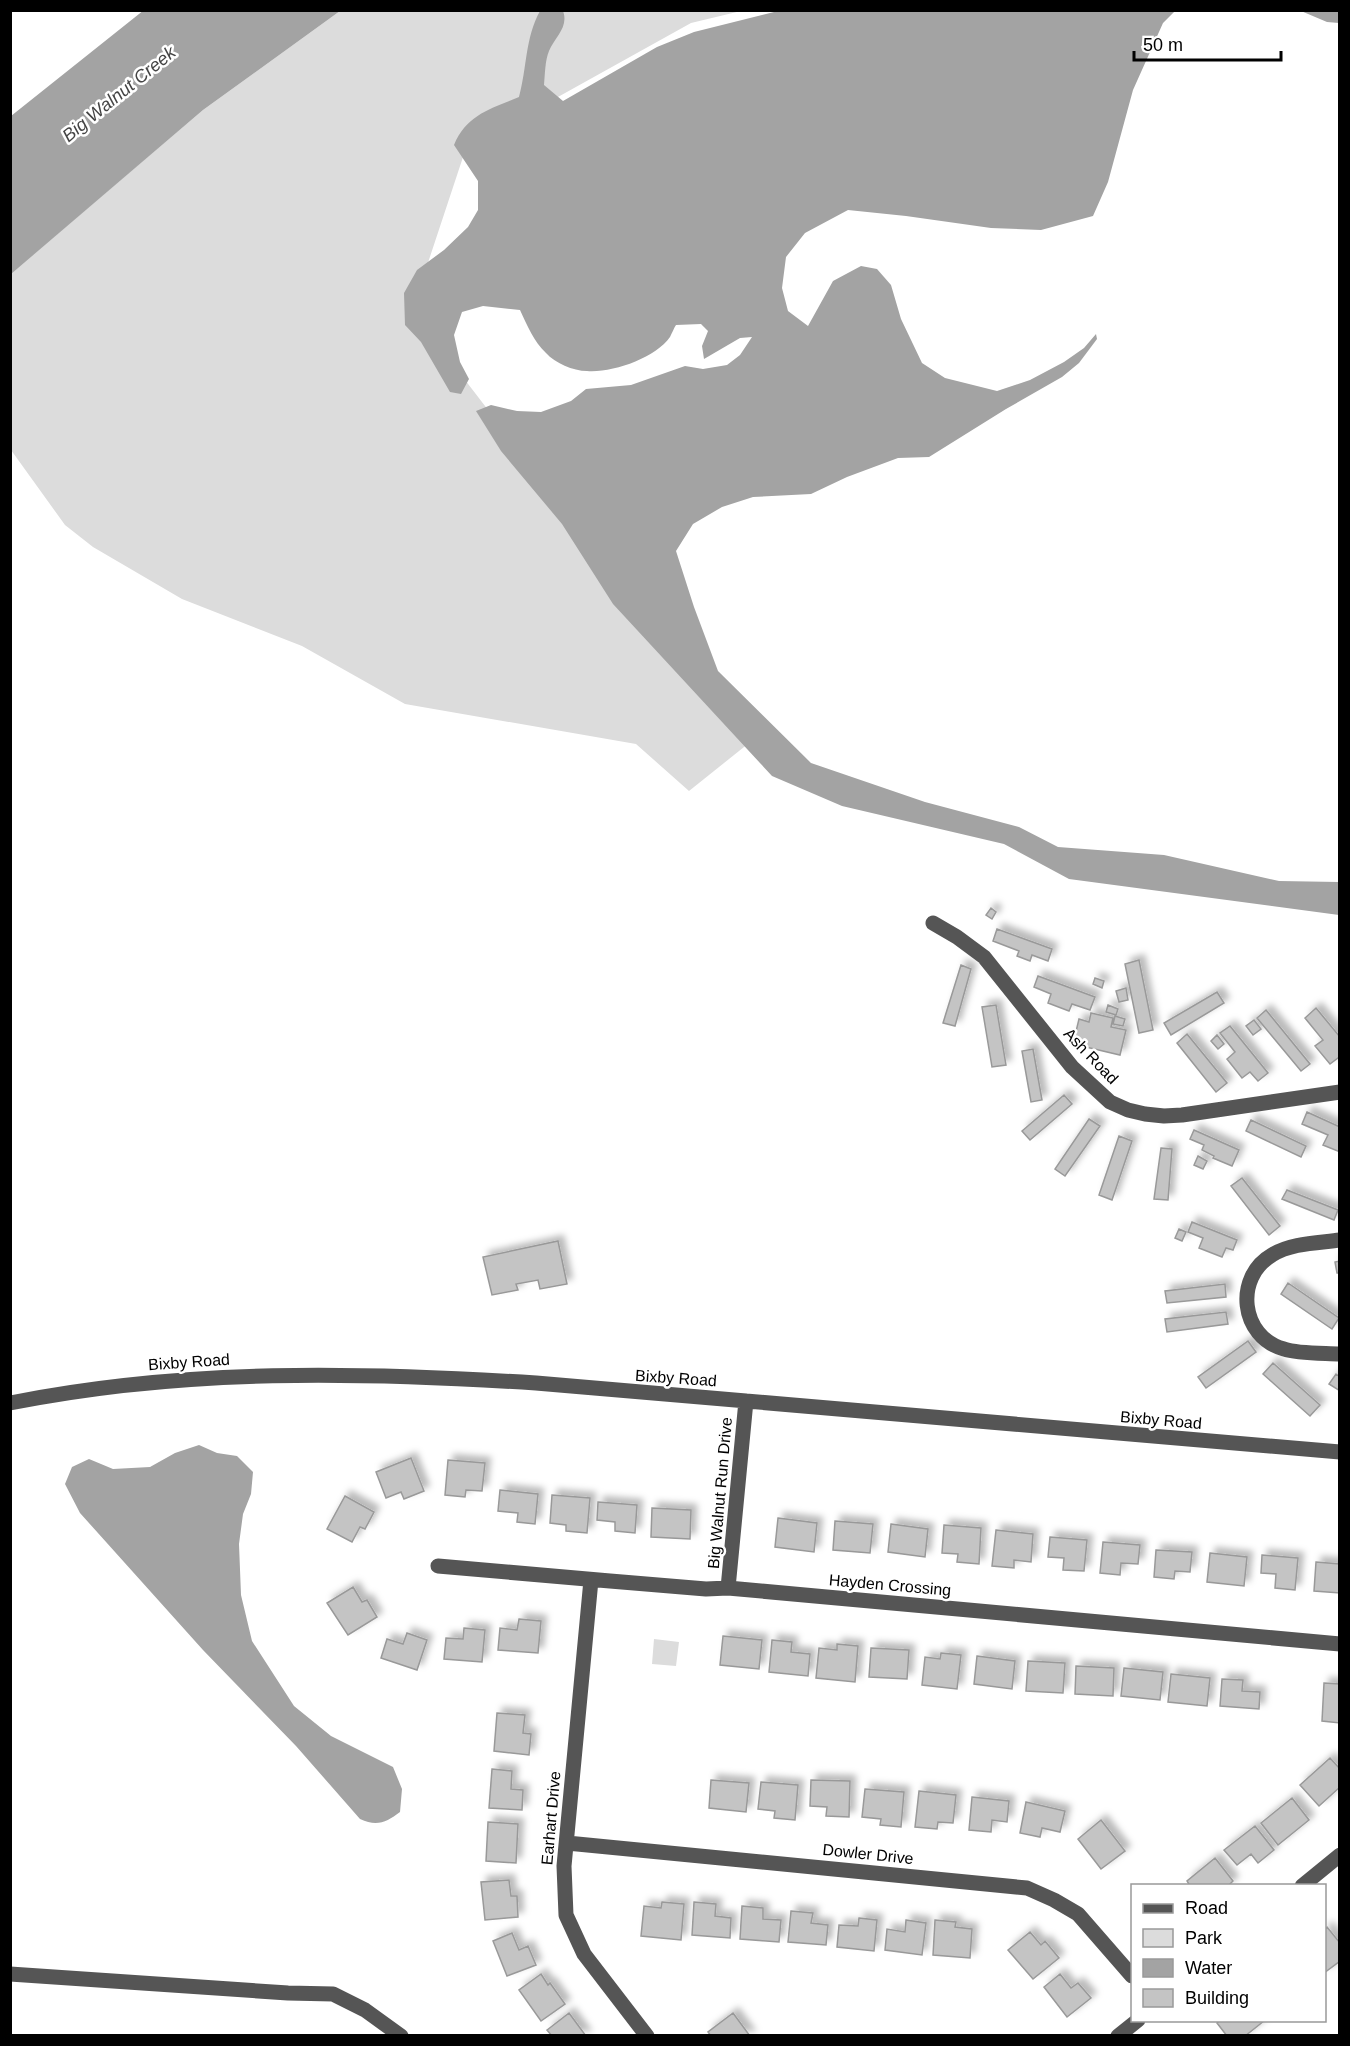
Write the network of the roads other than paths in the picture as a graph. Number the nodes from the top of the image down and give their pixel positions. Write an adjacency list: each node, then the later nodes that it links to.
1 (933, 923): 2 (street, Ash Road)
2 (1340, 1092)
3 (1340, 1240): 4 (street)
4 (1340, 1354)
5 (746, 1401): 6 (street, Bixby Road); 7 (street, Bixby Road); 10 (street, Big Walnut Run Drive)
6 (10, 1403)
7 (1340, 1452)
8 (438, 1566): 9 (street, Hayden Crossing)
9 (591, 1580): 10 (street, Hayden Crossing); 12 (street, Earhart Drive)
10 (728, 1588): 11 (street, Hayden Crossing)
11 (1340, 1644)
12 (567, 1843): 16 (street, Dowler Drive); 19 (street, Earhart Drive)
13 (1340, 1854): 14 (street)
14 (1304, 1884)
15 (10, 1974): 18 (street)
16 (1131, 1975)
17 (1136, 2022): 20 (street)
18 (401, 2036)
19 (647, 2036)
20 (1118, 2036)

